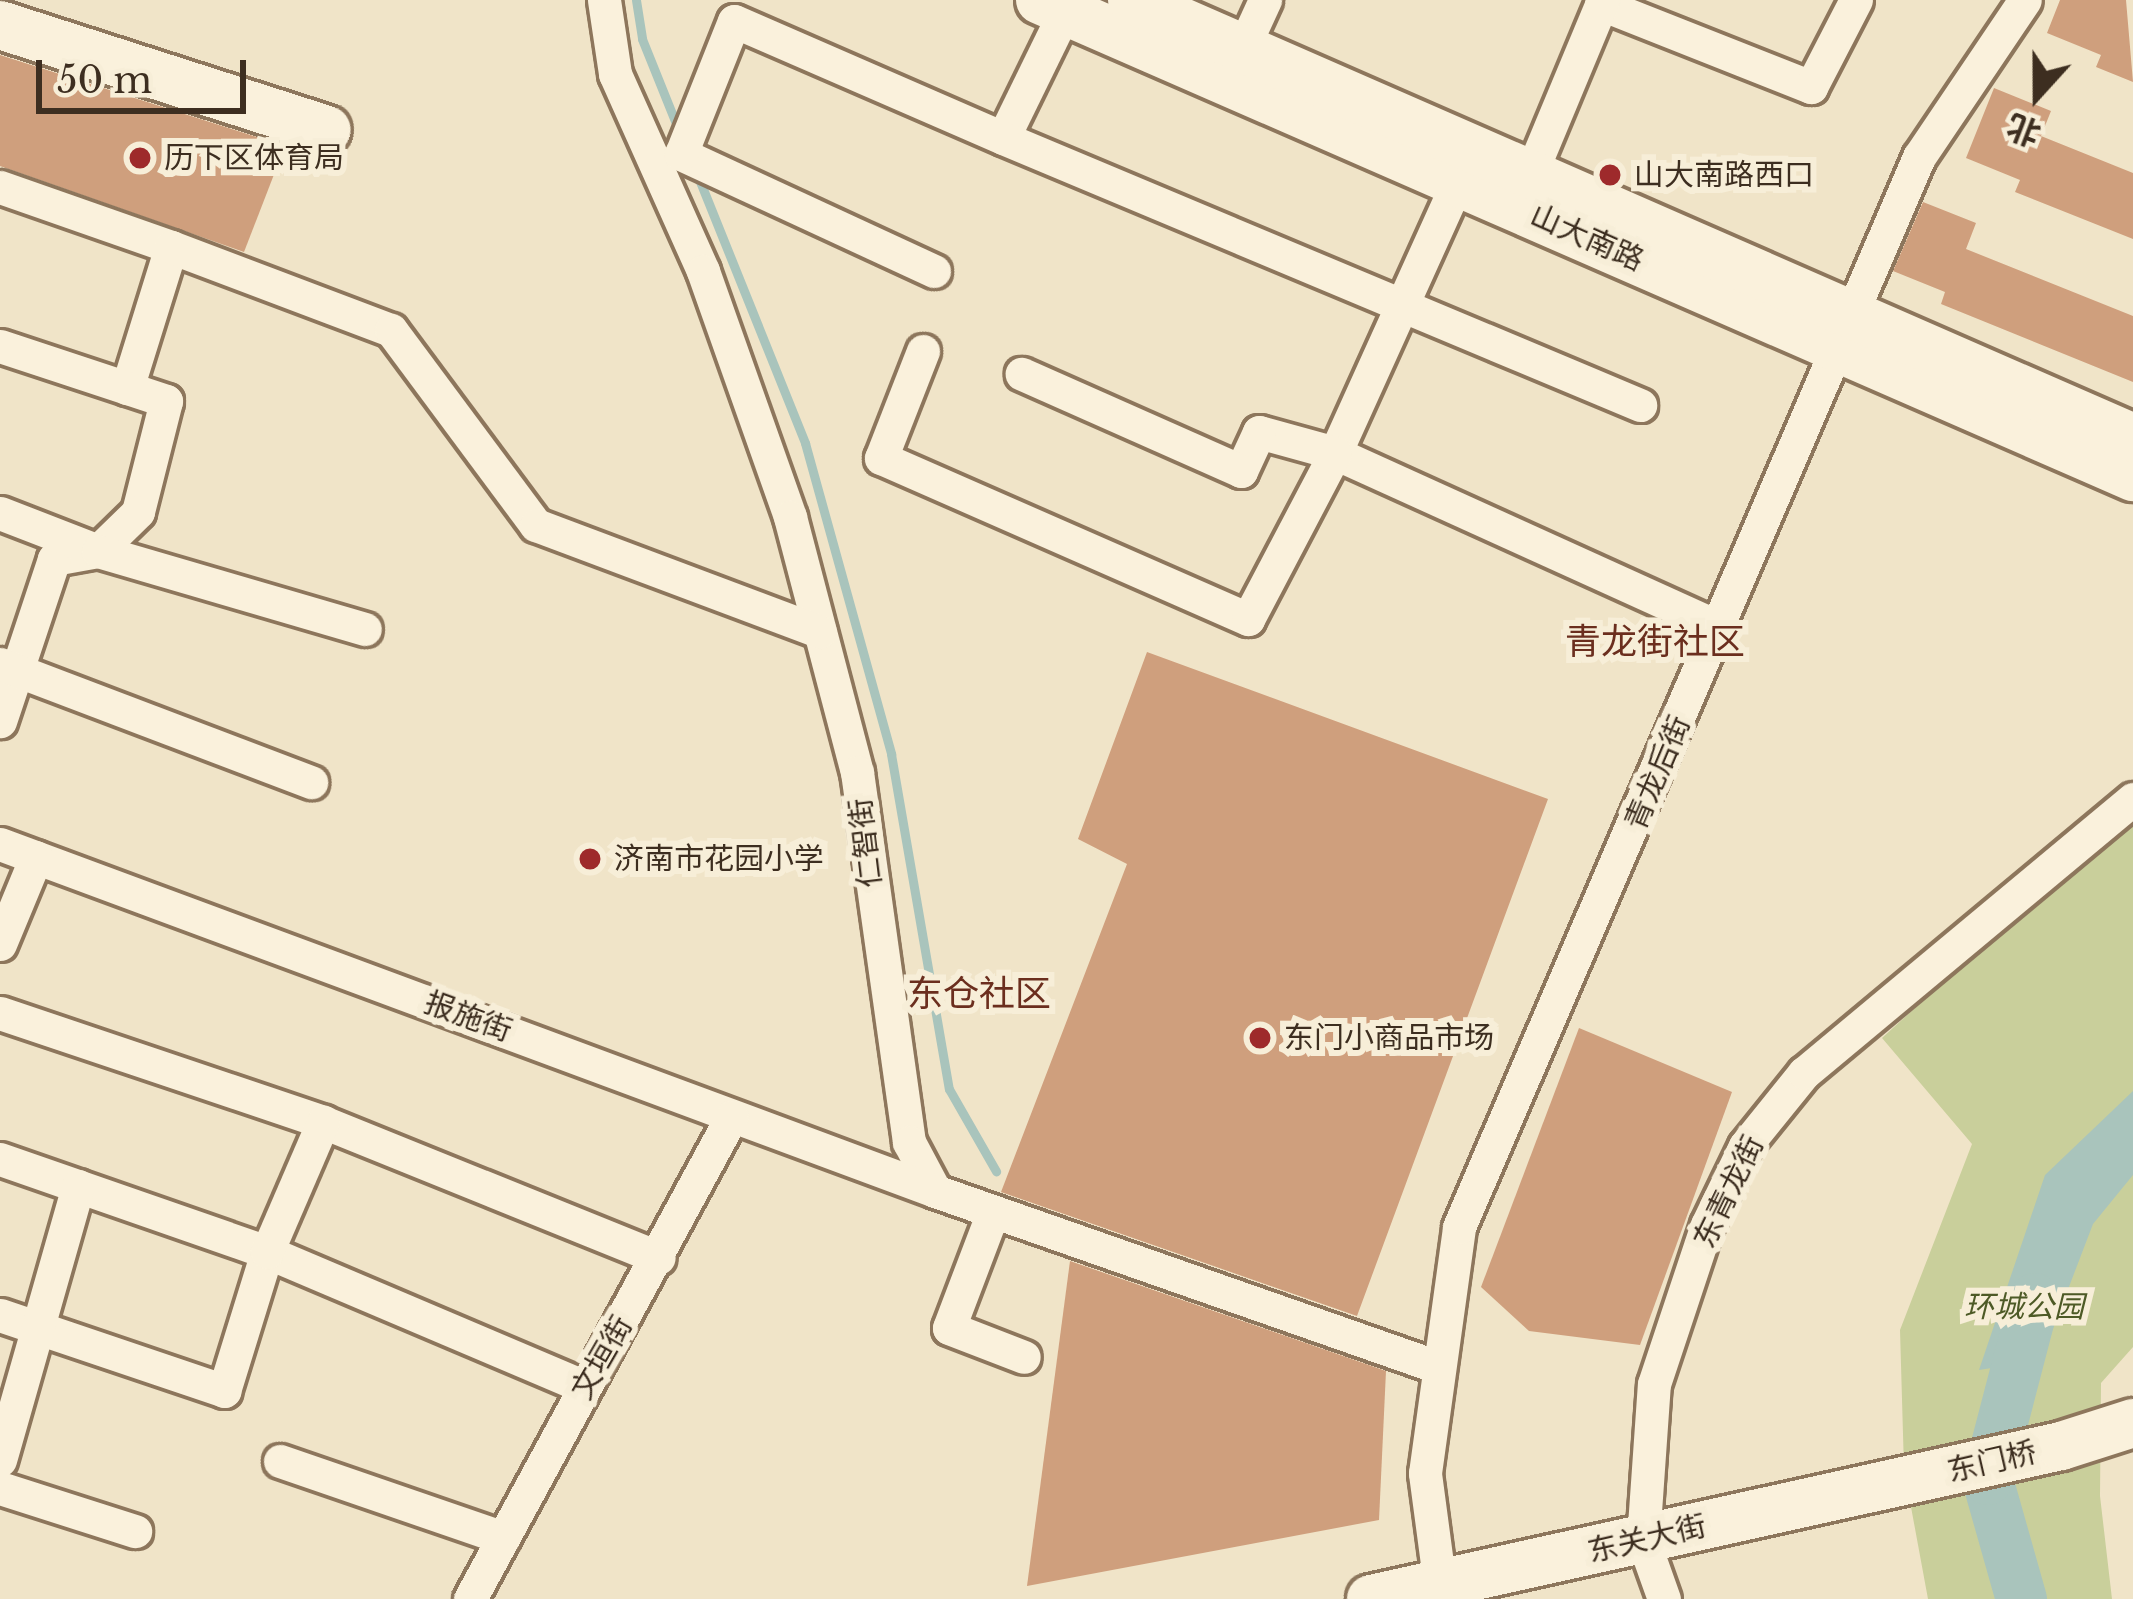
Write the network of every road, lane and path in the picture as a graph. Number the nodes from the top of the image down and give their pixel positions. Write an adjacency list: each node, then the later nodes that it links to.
1 (604, 0): 31 (street, 仁智街)
2 (1132, 0): 9 (main road, 山大南路)
3 (1264, 0): 9 (street)
4 (1856, 0): 6 (street)
5 (2025, 0): 18 (street, 青龙后街)
6 (1602, 2): 12 (street)
7 (1053, 5): 11 (street); 13 (main road, 山大南路)
8 (0, 25): 10 (main road)
9 (1243, 48): 12 (main road, 山大南路)
10 (327, 130)
11 (1003, 139): 16 (street); 17 (street)
12 (1531, 173): 18 (main road, 山大南路)
13 (1458, 182): 17 (street); 18 (main road, 山大南路)
14 (0, 187): 15 (street)
15 (171, 247): 22 (street); 31 (street)
16 (934, 272)
17 (1401, 310): 23 (street); 25 (street)
18 (1844, 331): 24 (main road, 山大南路); 26 (main road, 山大南路); 29 (street, 青龙后街)
19 (0, 346): 22 (street)
20 (923, 351): 25 (street)
21 (1022, 374): 25 (street)
22 (127, 388): 28 (street)
23 (1640, 405)
24 (2133, 437)
25 (1335, 453): 29 (street)
26 (2133, 477)
27 (0, 513): 28 (street)
28 (98, 551): 30 (street); 32 (street)
29 (1718, 627): 51 (street, 青龙后街)
30 (365, 629)
31 (820, 632): 44 (street, 仁智街)
32 (8, 667): 33 (street); 34 (street)
33 (0, 721)
34 (311, 782)
35 (2133, 800): 61 (street, 东青龙街)
36 (0, 844): 37 (street, 报施街)
37 (36, 857): 38 (street); 40 (street, 报施街)
38 (0, 944)
39 (0, 1012): 41 (street)
40 (733, 1115): 44 (street, 报施街); 47 (street, 文垣街)
41 (323, 1122): 46 (street); 47 (street)
42 (0, 1159): 43 (street)
43 (78, 1186): 46 (street); 49 (street)
44 (935, 1191): 45 (street)
45 (993, 1212): 50 (street); 51 (street)
46 (267, 1252): 49 (street); 52 (street)
47 (659, 1258): 52 (street, 文垣街)
48 (0, 1315): 49 (street)
49 (41, 1329): 53 (street)
50 (1024, 1357)
51 (1435, 1366): 62 (street, 青龙后街)
52 (585, 1387): 60 (street, 文垣街)
53 (8, 1410): 55 (street)
54 (2133, 1423): 57 (main road, 东门桥)
55 (0, 1460)
56 (280, 1461): 60 (street)
57 (1923, 1478): 61 (main road, 东关大街)
58 (0, 1488): 59 (street)
59 (135, 1532)
60 (503, 1538): 63 (street, 文垣街)
61 (1643, 1540): 62 (main road, 东关大街); 65 (street, 东青龙街)
62 (1439, 1586): 64 (main road, 东关大街)
63 (470, 1599)
64 (1371, 1599)
65 (1664, 1599)

